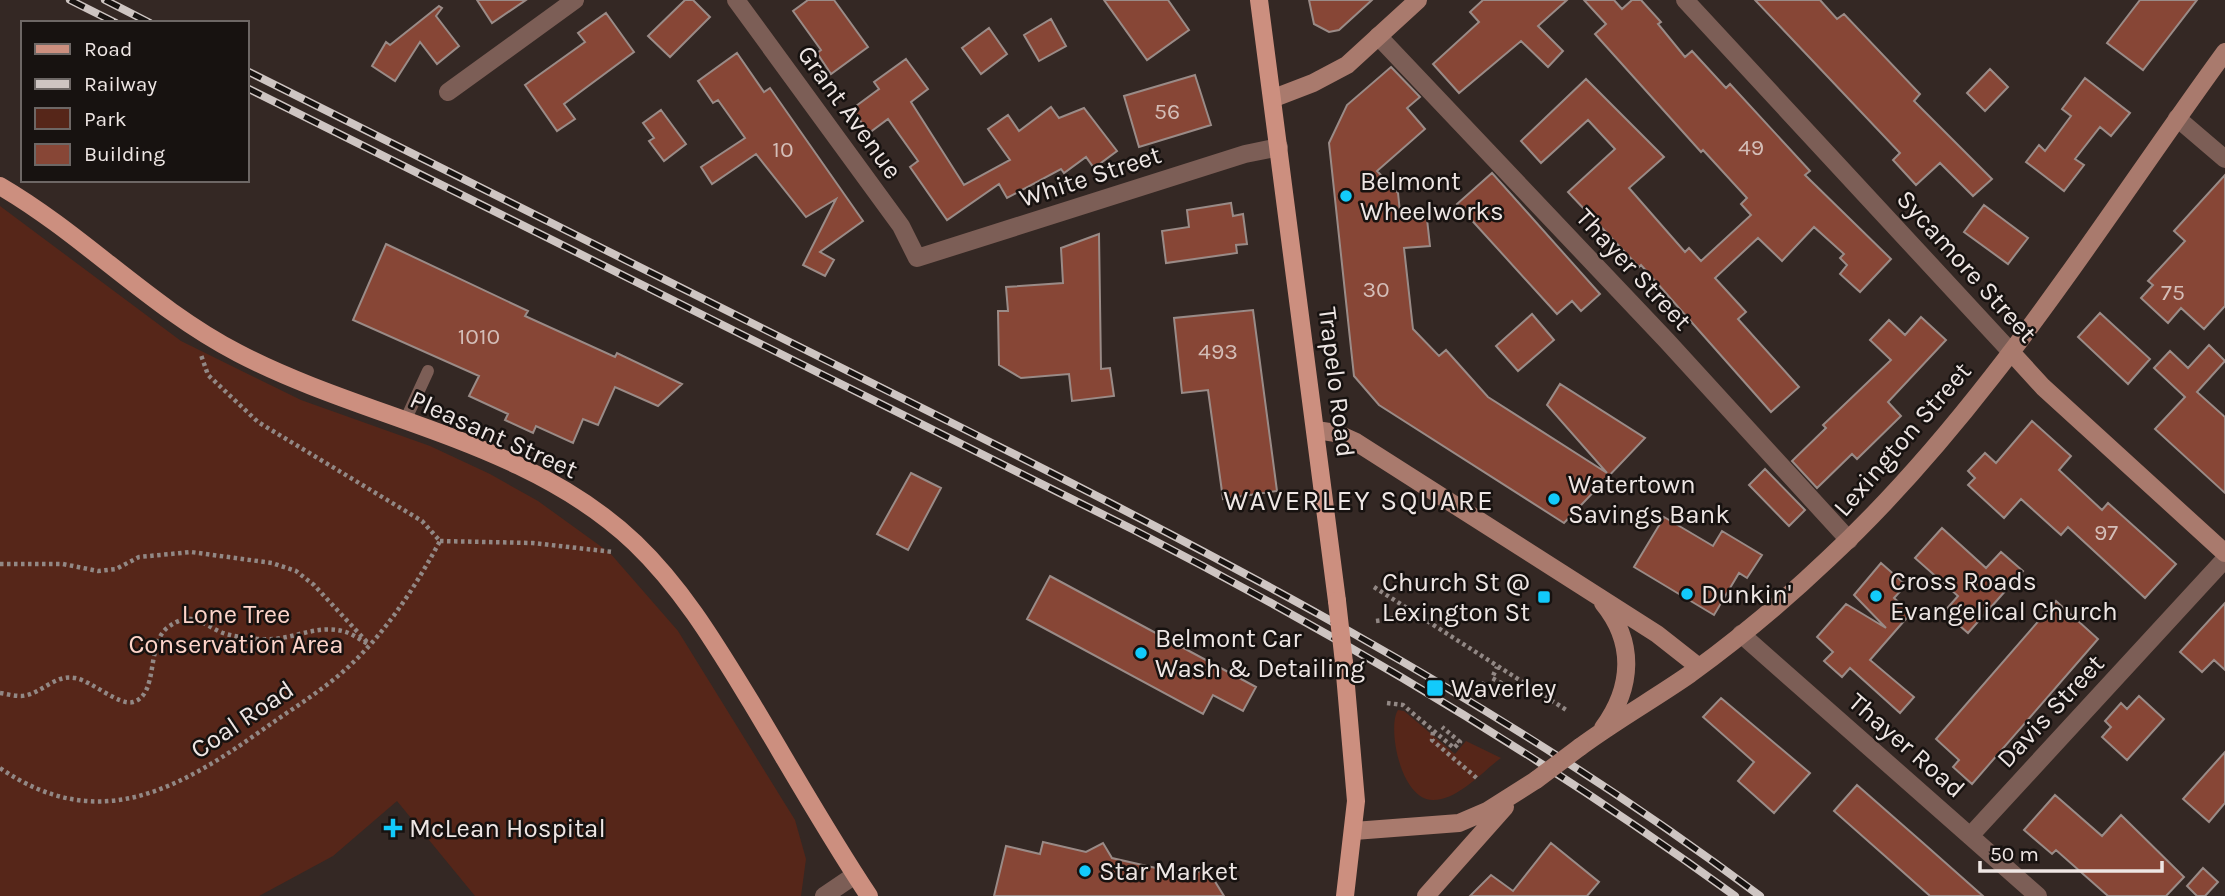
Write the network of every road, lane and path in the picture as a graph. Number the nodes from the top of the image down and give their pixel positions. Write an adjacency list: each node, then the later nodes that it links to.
1 (575, 0): 8 (street)
2 (736, 0): 14 (street, Grant Avenue)
3 (1259, 0): 9 (main road, Trapelo Road)
4 (1418, 0): 6 (street)
5 (1685, 0): 16 (street, Sycamore Street)
6 (1378, 36): 9 (street); 21 (street, Thayer Street)
7 (2225, 52): 10 (street, Lexington Street)
8 (447, 92)
9 (1274, 98): 11 (main road, Trapelo Road)
10 (2177, 118): 12 (street); 16 (street, Lexington Street)
11 (1279, 147): 14 (street, White Street); 19 (main road, Trapelo Road)
12 (2225, 159)
13 (0, 186): 15 (main road, Pleasant Street)
14 (917, 258)
15 (190, 326): 18 (main road, Pleasant Street); 22 (path)
16 (2011, 352): 21 (street, Lexington Street); 23 (street, Sycamore Street)
17 (428, 371): 18 (lane)
18 (405, 421): 20 (main road, Pleasant Street)
19 (1316, 430): 27 (street); 44 (main road, Trapelo Road, bridge)
20 (632, 540): 22 (path); 46 (main road, Pleasant Street)
21 (1849, 540): 30 (street, Lexington Street)
22 (440, 541): 31 (path, Coal Road)
23 (2225, 553)
24 (2225, 559): 45 (street, Davis Street)
25 (0, 564): 31 (path)
26 (1374, 587): 28 (path)
27 (1596, 595): 33 (street); 40 (street)
28 (1417, 615): 29 (path); 32 (path)
29 (1376, 621)
30 (1741, 634): 33 (street, Lexington Street); 45 (street, Thayer Road)
31 (369, 645): 35 (path); 41 (path, Coal Road)
32 (1497, 667): 34 (path); 37 (path)
33 (1699, 667): 40 (street, Lexington Street)
34 (1481, 683)
35 (0, 692)
36 (1387, 703): 39 (path)
37 (1568, 711)
38 (1442, 727): 39 (path)
39 (1433, 731): 42 (path)
40 (1600, 732): 43 (street, Lexington Street, bridge)
41 (0, 768)
42 (1479, 780)
43 (1536, 780): 44 (street, Lexington Street); 50 (street, Lexington Street)
44 (1354, 831): 49 (main road, Trapelo Road)
45 (1970, 836): 51 (street, Thayer Road)
46 (855, 875): 47 (street); 48 (main road, Pleasant Street)
47 (824, 896)
48 (869, 896)
49 (1345, 896)
50 (1426, 896)
51 (2038, 896)

